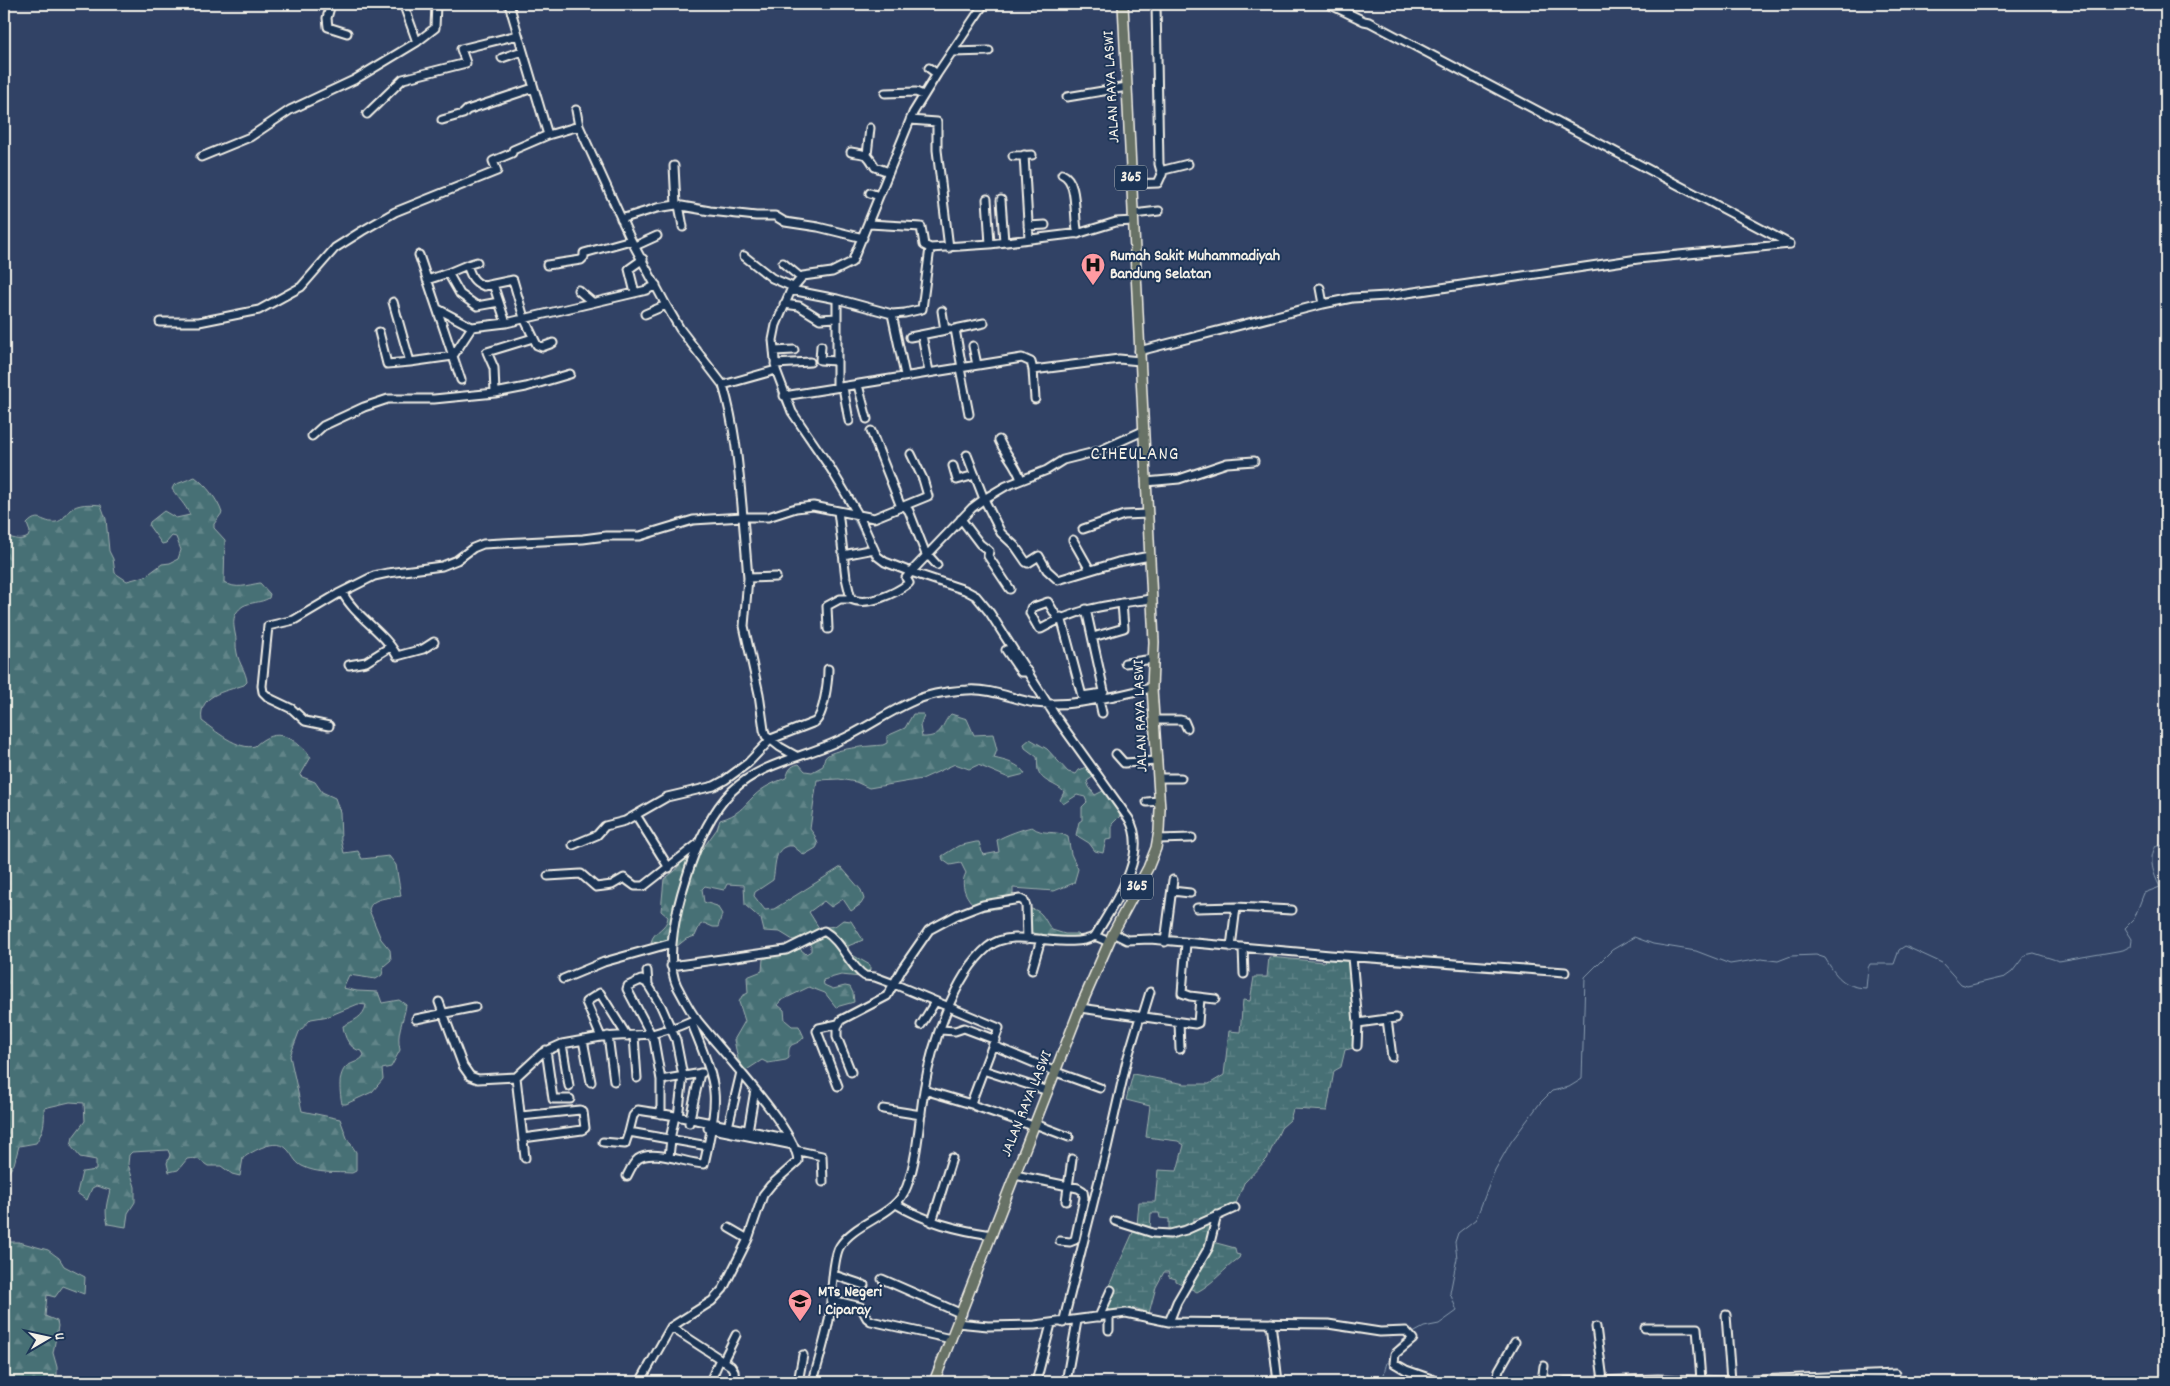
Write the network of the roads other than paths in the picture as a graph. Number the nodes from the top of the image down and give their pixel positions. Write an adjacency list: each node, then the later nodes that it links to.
1 (331, 4): 9 (street)
2 (406, 4): 11 (street)
3 (436, 4): 11 (street)
4 (509, 4): 10 (street)
5 (984, 4): 14 (street)
6 (1123, 4): 18 (main road, JALAN RAYA LASWI / 365)
7 (1156, 4): 38 (street)
8 (1329, 4): 80 (street)
9 (347, 33)
10 (518, 35): 12 (street); 24 (street)
11 (417, 42): 33 (street)
12 (522, 51): 15 (street); 19 (street)
13 (989, 51): 14 (street)
14 (952, 52): 17 (street)
15 (502, 58)
16 (929, 68): 17 (street)
17 (936, 74): 21 (street)
18 (1127, 87): 22 (street); 39 (main road, JALAN RAYA LASWI / 365)
19 (533, 88): 25 (street); 29 (street)
20 (885, 93): 21 (street)
21 (921, 94): 26 (street)
22 (1067, 97)
23 (576, 110): 27 (street)
24 (367, 114)
25 (442, 120)
26 (910, 120): 36 (street); 58 (street)
27 (579, 126): 29 (street); 45 (street)
28 (870, 128): 31 (street)
29 (548, 134): 88 (street)
30 (851, 152): 31 (street)
31 (868, 155): 36 (street)
32 (1013, 156): 48 (street)
33 (200, 157)
34 (1188, 164): 38 (street)
35 (674, 166): 42 (street)
36 (889, 172): 46 (street)
37 (1062, 174): 50 (street)
38 (1162, 175): 39 (street)
39 (1131, 184): 44 (main road, JALAN RAYA LASWI / 365)
40 (987, 199): 56 (street)
41 (1001, 200): 54 (street)
42 (678, 205): 45 (street); 49 (street); 52 (street)
43 (1159, 212): 44 (street)
44 (1133, 217): 50 (street); 103 (main road, JALAN RAYA LASWI / 365)
45 (621, 219): 55 (street)
46 (869, 224): 52 (street); 57 (street)
47 (1044, 225): 48 (street)
48 (1028, 226): 53 (street)
49 (683, 227)
50 (1078, 234): 53 (street)
51 (657, 236): 55 (street)
52 (860, 237): 67 (street)
53 (1029, 239): 54 (street)
54 (1004, 242): 56 (street)
55 (633, 243): 61 (street); 65 (street)
56 (990, 244): 58 (street)
57 (930, 248): 58 (street); 85 (street)
58 (949, 248)
59 (419, 255): 68 (street)
60 (744, 256): 71 (street)
61 (643, 260): 70 (street); 74 (street)
62 (477, 262): 64 (street)
63 (782, 263): 67 (street)
64 (467, 265): 66 (street); 69 (street)
65 (547, 265)
66 (448, 273): 68 (street); 77 (street)
67 (801, 278): 71 (street)
68 (427, 280): 82 (street)
69 (493, 284): 77 (street); 86 (street)
70 (656, 285): 74 (street); 81 (street)
71 (791, 287): 75 (street); 79 (street)
72 (1320, 288): 80 (street)
73 (578, 290): 78 (street)
74 (635, 293): 78 (street)
75 (837, 299): 85 (street); 87 (street)
76 (393, 302): 106 (street)
77 (499, 302): 89 (street)
78 (592, 302): 86 (street)
79 (784, 304): 87 (street); 102 (street)
80 (1322, 304): 103 (street)
81 (666, 305): 84 (street); 116 (street)
82 (438, 309): 91 (street); 104 (street)
83 (942, 311): 93 (street)
84 (645, 314)
85 (892, 314): 114 (street)
86 (524, 318): 89 (street); 97 (street)
87 (836, 318): 105 (street)
88 (160, 322)
89 (506, 323): 91 (street)
90 (984, 323): 92 (street)
91 (472, 327): 104 (street)
92 (955, 329): 93 (street); 109 (street)
93 (946, 330): 95 (street)
94 (379, 332): 106 (street)
95 (922, 335): 96 (street); 112 (street)
96 (910, 337)
97 (533, 338): 98 (street); 119 (street)
98 (553, 343)
99 (821, 346): 105 (street)
100 (973, 346): 108 (street)
101 (794, 350): 102 (street)
102 (774, 352): 110 (street)
103 (1140, 355): 111 (street); 125 (main road, JALAN RAYA LASWI / 365)
104 (453, 356): 106 (street); 115 (street)
105 (836, 361): 118 (street)
106 (410, 362)
107 (810, 362): 110 (street)
108 (977, 365): 109 (street); 111 (street)
109 (961, 368): 112 (street); 122 (street)
110 (774, 369): 116 (street); 120 (street)
111 (1033, 370): 121 (street)
112 (930, 372): 114 (street)
113 (570, 374): 119 (street)
114 (905, 375): 117 (street)
115 (461, 380)
116 (723, 385): 141 (street)
117 (858, 386): 118 (street); 123 (street)
118 (840, 387): 120 (street); 124 (street)
119 (495, 393): 127 (street)
120 (784, 396): 140 (street)
121 (1035, 399)
122 (969, 414)
123 (867, 419)
124 (849, 421)
125 (1143, 430): 134 (street); 135 (main road, JALAN RAYA LASWI / 365)
126 (871, 431): 137 (street)
127 (312, 436)
128 (999, 440): 134 (street)
129 (911, 454): 137 (street)
130 (967, 455): 133 (street)
131 (1254, 461): 135 (street)
132 (953, 466): 133 (street)
133 (975, 475): 136 (street)
134 (1021, 480): 136 (street)
135 (1146, 482): 139 (main road, JALAN RAYA LASWI / 365)
136 (984, 499): 142 (street); 150 (street)
137 (903, 506): 140 (street); 147 (street)
138 (838, 511): 140 (street); 141 (street); 146 (street)
139 (1148, 514): 143 (street); 148 (main road, JALAN RAYA LASWI / 365)
140 (853, 515): 145 (street)
141 (742, 517): 153 (street); 155 (street)
142 (961, 519): 147 (street); 154 (street)
143 (1083, 529)
144 (1073, 540): 150 (street)
145 (871, 550): 146 (street); 151 (street)
146 (843, 555): 156 (street)
147 (928, 556): 149 (street); 151 (street)
148 (1150, 556): 150 (street); 157 (main road, JALAN RAYA LASWI / 365)
149 (937, 565)
150 (1090, 570)
151 (909, 574): 156 (street); 167 (street)
152 (776, 577): 153 (street)
153 (748, 578): 177 (street)
154 (1010, 589)
155 (342, 592): 163 (street); 175 (street)
156 (851, 598): 160 (street)
157 (1151, 599): 158 (street); 165 (main road, JALAN RAYA LASWI / 365)
158 (1122, 603): 159 (street); 161 (street)
159 (1086, 609): 161 (street); 161 (street)
160 (828, 629)
161 (1093, 636)
162 (434, 642): 163 (street)
163 (390, 646): 168 (street)
164 (1006, 650): 167 (street)
165 (1153, 660): 166 (street); 170 (main road, JALAN RAYA LASWI / 365)
166 (1125, 663)
167 (1020, 664): 172 (street)
168 (349, 665)
169 (828, 669): 177 (street)
170 (1152, 688): 171 (street); 174 (main road, JALAN RAYA LASWI / 365)
171 (1099, 699): 172 (street); 173 (street)
172 (1042, 703): 179 (street); 199 (street)
173 (1102, 713)
174 (1155, 720): 176 (street); 180 (main road, JALAN RAYA LASWI / 365)
175 (329, 726)
176 (1187, 728)
177 (770, 739): 179 (street); 185 (street)
178 (1116, 754): 180 (street)
179 (796, 756): 188 (street)
180 (1157, 761): 181 (main road, JALAN RAYA LASWI / 365)
181 (1158, 778): 182 (street); 183 (main road, JALAN RAYA LASWI / 365)
182 (1181, 778)
183 (1159, 801): 184 (street); 187 (main road, JALAN RAYA LASWI / 365)
184 (1147, 802)
185 (636, 815): 189 (street); 190 (street)
186 (1192, 838): 187 (street)
187 (1158, 839): 198 (main road, JALAN RAYA LASWI / 365)
188 (701, 841): 190 (street); 202 (street)
189 (573, 845)
190 (669, 868): 191 (street)
191 (548, 876)
192 (1173, 880): 193 (street)
193 (1172, 891): 194 (street); 204 (street)
194 (1190, 893)
195 (1236, 907): 196 (street); 197 (street); 206 (street)
196 (1197, 908)
197 (1292, 910)
198 (1113, 933): 203 (main road, JALAN RAYA LASWI / 365); 204 (street)
199 (1095, 936): 201 (street); 203 (street)
200 (1027, 939): 201 (street); 215 (street); 223 (street)
201 (1041, 939): 210 (street)
202 (672, 942): 209 (street); 214 (street)
203 (1109, 942): 224 (main road, JALAN RAYA LASWI / 365)
204 (1165, 942): 205 (street)
205 (1186, 943): 206 (street); 218 (street)
206 (1231, 947): 207 (street)
207 (1244, 948): 208 (street); 213 (street)
208 (1352, 957): 212 (street); 232 (street)
209 (671, 966): 215 (street); 229 (street)
210 (1032, 970)
211 (647, 971): 216 (street)
212 (1565, 972)
213 (1244, 974)
214 (562, 979)
215 (894, 984): 221 (street); 233 (street)
216 (648, 985): 235 (street); 237 (street)
217 (1150, 992): 226 (street)
218 (1200, 998): 219 (street); 231 (street)
219 (1215, 999)
220 (439, 1002): 225 (street)
221 (935, 1002): 223 (street); 234 (street)
222 (474, 1007): 225 (street)
223 (948, 1008): 236 (street); 241 (street)
224 (1080, 1008): 226 (street); 251 (main road, JALAN RAYA LASWI / 365)
225 (443, 1013): 228 (street); 254 (street)
226 (1141, 1018): 231 (street); 315 (street)
227 (1396, 1018): 230 (street)
228 (416, 1019)
229 (694, 1019): 235 (street); 248 (street); 249 (street)
230 (1388, 1019): 232 (street); 246 (street)
231 (1179, 1022): 244 (street)
232 (1358, 1023): 243 (street)
233 (838, 1024): 250 (street); 260 (street)
234 (921, 1025)
235 (672, 1028): 237 (street); 253 (street)
236 (940, 1030): 241 (street); 263 (street)
237 (652, 1034): 239 (street); 256 (street)
238 (604, 1036): 239 (street); 239 (street); 240 (street); 257 (street)
239 (630, 1036): 255 (street)
240 (583, 1040): 242 (street); 258 (street)
241 (995, 1043): 247 (street); 251 (street)
242 (562, 1044): 245 (street); 259 (street)
243 (1357, 1046)
244 (1180, 1049)
245 (546, 1050): 254 (street); 265 (street)
246 (1392, 1057)
247 (983, 1070): 264 (street); 266 (street)
248 (709, 1072): 252 (street); 275 (street)
249 (741, 1072): 262 (street); 276 (street)
250 (851, 1072)
251 (1056, 1072): 261 (street); 264 (main road, JALAN RAYA LASWI / 365)
252 (700, 1073): 253 (street); 273 (street)
253 (683, 1076): 256 (street); 272 (street)
254 (516, 1077): 271 (street)
255 (637, 1078)
256 (661, 1080): 269 (street)
257 (614, 1081)
258 (591, 1082)
259 (570, 1086)
260 (838, 1086)
261 (1100, 1088)
262 (755, 1090): 277 (street); 283 (street)
263 (924, 1090): 266 (street); 270 (street)
264 (1048, 1091): 274 (main road, JALAN RAYA LASWI / 365)
265 (570, 1099)
266 (971, 1104): 274 (street)
267 (883, 1109): 270 (street)
268 (635, 1112): 269 (street); 272 (street); 278 (street)
269 (661, 1114): 272 (street)
270 (921, 1115): 294 (street)
271 (521, 1116): 280 (street); 280 (street)
272 (676, 1119): 273 (street); 281 (street)
273 (689, 1121): 275 (street)
274 (1034, 1125): 279 (street); 289 (main road, JALAN RAYA LASWI / 365)
275 (712, 1126): 276 (street); 283 (street); 284 (street)
276 (728, 1127): 277 (street)
277 (748, 1131): 283 (street)
278 (629, 1132): 281 (street); 282 (street)
279 (1069, 1136)
280 (523, 1138): 286 (street)
281 (671, 1139): 284 (street); 285 (street)
282 (604, 1142)
283 (793, 1144): 291 (street); 301 (street)
284 (708, 1146): 285 (street)
285 (668, 1157): 290 (street)
286 (525, 1158)
287 (952, 1158): 298 (street)
288 (1072, 1159): 292 (street)
289 (1015, 1174): 292 (street); 300 (main road, JALAN RAYA LASWI / 365)
290 (627, 1176)
291 (823, 1182)
292 (1068, 1186): 293 (street); 302 (street)
293 (1066, 1201)
294 (896, 1204): 298 (street); 303 (street)
295 (1235, 1208): 296 (street)
296 (1217, 1215): 297 (street); 313 (street)
297 (1115, 1221)
298 (932, 1222): 300 (street)
299 (729, 1228): 301 (street)
300 (992, 1235): 308 (main road, JALAN RAYA LASWI / 365)
301 (748, 1239): 318 (street)
302 (1060, 1240)
303 (834, 1275): 305 (street); 307 (street)
304 (882, 1279): 308 (street)
305 (864, 1285)
306 (1110, 1290): 311 (street)
307 (832, 1300): 323 (street); 337 (street)
308 (962, 1314): 314 (main road, JALAN RAYA LASWI / 365)
309 (1109, 1315): 311 (street); 313 (street); 321 (street)
310 (1726, 1315): 332 (street)
311 (1099, 1317): 312 (street)
312 (1077, 1321): 315 (street); 340 (street)
313 (1169, 1322): 316 (street)
314 (957, 1323): 317 (street); 323 (main road, JALAN RAYA LASWI / 365)
315 (1063, 1323): 317 (street)
316 (1271, 1323): 341 (street); 342 (street)
317 (1050, 1324): 339 (street)
318 (671, 1327): 326 (street); 333 (street)
319 (1596, 1327): 329 (street)
320 (1646, 1328): 331 (street)
321 (1110, 1330)
322 (736, 1335): 326 (street)
323 (951, 1339): 338 (main road, JALAN RAYA LASWI / 365)
324 (1515, 1342): 343 (street)
325 (803, 1355): 336 (street)
326 (722, 1360): 334 (street); 335 (street)
327 (1544, 1366): 344 (street)
328 (1895, 1374): 332 (street)
329 (1603, 1380): 330 (street); 345 (street)
330 (1633, 1381): 331 (street)
331 (1697, 1381): 332 (street)
332 (1731, 1381)
333 (640, 1382)
334 (710, 1382)
335 (735, 1382)
336 (798, 1382)
337 (813, 1382)
338 (934, 1382)
339 (1036, 1382)
340 (1066, 1382)
341 (1278, 1382)
342 (1440, 1382)
343 (1496, 1382)
344 (1542, 1382)
345 (1566, 1382)

